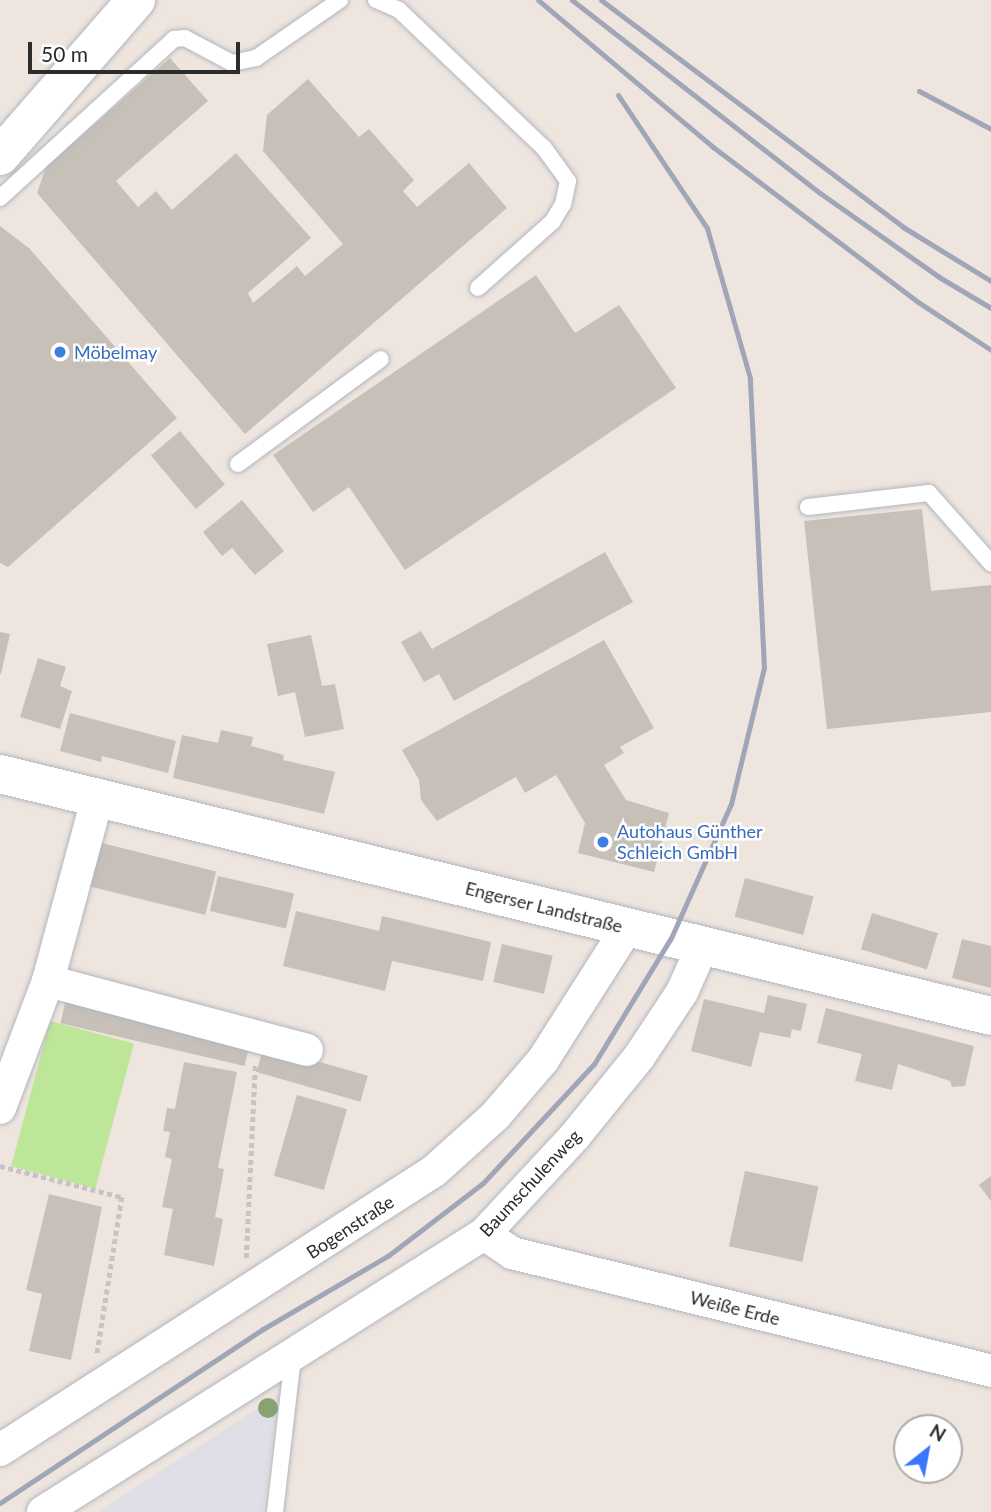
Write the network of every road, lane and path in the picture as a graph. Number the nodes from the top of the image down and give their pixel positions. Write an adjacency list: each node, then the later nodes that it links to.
1 (136, 0): 4 (main road)
2 (340, 0): 5 (lane)
3 (376, 0): 6 (lane)
4 (0, 156)
5 (0, 198)
6 (478, 288)
7 (381, 359): 8 (lane)
8 (238, 464)
9 (808, 507): 10 (lane)
10 (991, 563)
11 (0, 774): 12 (main road, Engerser Landstraße)
12 (97, 800): 13 (main road, Engerser Landstraße); 15 (street)
13 (627, 928): 14 (main road, Engerser Landstraße); 22 (street, Bogenstraße)
14 (702, 945): 16 (main road, Engerser Landstraße); 21 (street, Baumschulenweg)
15 (48, 981): 17 (street); 19 (street)
16 (991, 1016)
17 (257, 1036): 18 (street); 22 (path)
18 (307, 1050)
19 (0, 1108)
20 (0, 1166): 25 (path)
21 (484, 1234): 23 (street, Baumschulenweg); 24 (street, Weiße Erde)
22 (248, 1294): 25 (street, Bogenstraße)
23 (293, 1356): 27 (street, Baumschulenweg); 28 (lane)
24 (991, 1371)
25 (91, 1393): 26 (street, Bogenstraße)
26 (0, 1450)
27 (43, 1512)
28 (275, 1512)

